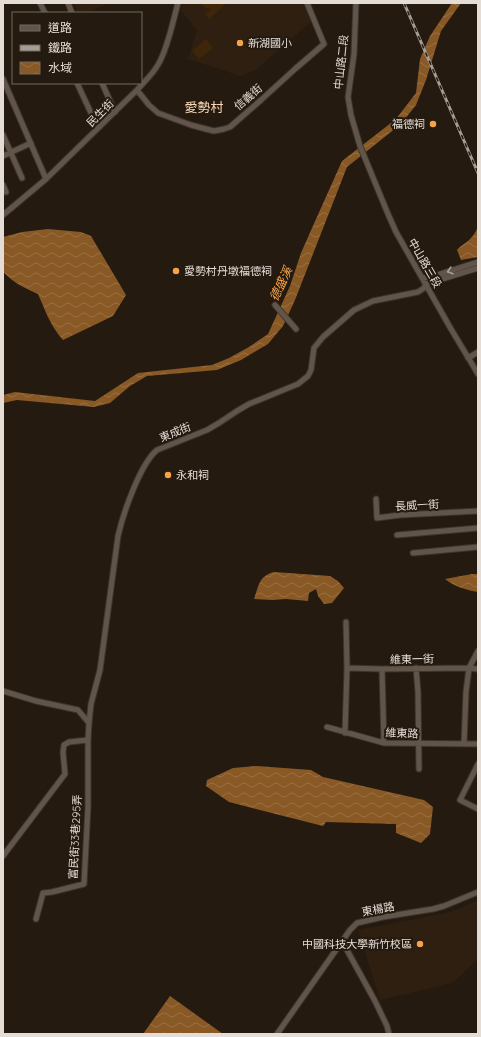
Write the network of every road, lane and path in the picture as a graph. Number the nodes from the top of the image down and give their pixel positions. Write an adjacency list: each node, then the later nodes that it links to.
1 (40, 3): 5 (street)
2 (178, 3): 9 (street, 民生街)
3 (307, 3): 9 (street, 信義街)
4 (356, 3): 16 (street, 中山路二段)
5 (44, 12)
6 (3, 79): 13 (street)
7 (77, 84): 11 (street)
8 (102, 84): 10 (street)
9 (137, 90): 10 (street, 民生街)
10 (115, 112): 18 (street, 民生街)
11 (91, 113)
12 (3, 135): 14 (street)
13 (31, 143): 14 (street); 18 (street)
14 (11, 152): 15 (street); 17 (street)
15 (3, 156)
16 (364, 157): 24 (street, 中山路三段)
17 (22, 178)
18 (46, 179): 21 (street, 民生街)
19 (3, 185): 20 (street)
20 (6, 192)
21 (3, 216)
22 (478, 262): 24 (street, one-way to 24)
23 (478, 268): 25 (street, 東成街)
24 (422, 278): 25 (street, 中山路三段)
25 (426, 284): 29 (street, 中山路三段); 45 (street, 東成街)
26 (276, 307): 27 (street)
27 (295, 327)
28 (478, 352): 29 (street)
29 (468, 358): 30 (street, 中山路三段)
30 (478, 374)
31 (376, 499): 32 (street, 長威一街)
32 (478, 511)
33 (478, 528): 34 (street)
34 (397, 535)
35 (478, 547): 36 (street)
36 (413, 553)
37 (346, 622): 39 (street)
38 (478, 651): 41 (street)
39 (347, 668): 42 (street, 維東一街); 47 (street)
40 (416, 668): 41 (street, 維東一街); 42 (street, 維東一街); 50 (street)
41 (470, 668): 43 (street, 維東一街); 51 (street)
42 (382, 669): 49 (street)
43 (478, 669)
44 (3, 692): 45 (street)
45 (89, 722): 48 (street, 富民街33巷295弄)
46 (327, 727): 47 (street, 維東路)
47 (345, 732): 49 (street, 維東路)
48 (88, 740): 56 (street); 58 (street, 富民街33巷295弄)
49 (384, 743): 50 (street, 維東路)
50 (419, 743): 51 (street, 維東路); 54 (street)
51 (464, 744): 52 (street, 維東路)
52 (478, 744)
53 (478, 764): 55 (street)
54 (419, 769)
55 (477, 807)
56 (3, 856)
57 (478, 892): 59 (street, 東楊路)
58 (36, 919)
59 (342, 942): 60 (street, 東楊路); 61 (street)
60 (277, 1034)
61 (389, 1034)

